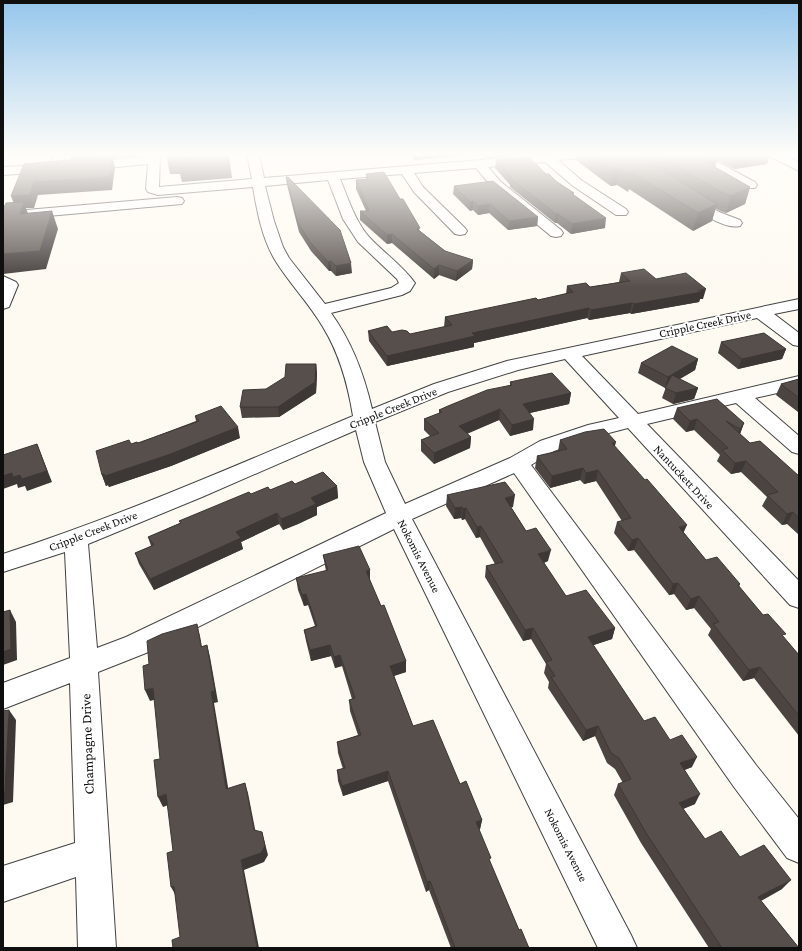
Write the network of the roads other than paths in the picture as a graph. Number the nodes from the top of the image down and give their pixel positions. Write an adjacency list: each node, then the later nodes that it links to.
1 (165, 198): 11 (street)
2 (263, 198): 18 (street, Nokomis Avenue)
3 (342, 198): 18 (street)
4 (427, 198): 13 (street)
5 (514, 198): 14 (street)
6 (600, 198): 10 (street)
7 (687, 198): 12 (street)
8 (17, 203): 9 (street)
9 (3, 204)
10 (621, 212)
11 (3, 216)
12 (735, 223)
13 (460, 231)
14 (556, 232)
15 (3, 281): 16 (street)
16 (3, 304)
17 (799, 304): 19 (street, Cripple Creek Drive)
18 (321, 310): 24 (street, Nokomis Avenue)
19 (760, 313): 20 (street); 21 (street, Cripple Creek Drive)
20 (799, 341)
21 (570, 354): 24 (street, Cripple Creek Drive); 25 (street, Nantuckett Drive)
22 (799, 382): 23 (street)
23 (739, 395): 25 (street); 26 (street)
24 (364, 419): 28 (street, Nokomis Avenue); 29 (street, Cripple Creek Drive)
25 (631, 421): 27 (street); 31 (street, Nantuckett Drive)
26 (799, 447)
27 (518, 463): 28 (street); 34 (street)
28 (399, 516): 32 (street); 38 (street, Nokomis Avenue)
29 (76, 540): 30 (street, Cripple Creek Drive); 32 (street, Champagne Drive)
30 (3, 563)
31 (799, 598)
32 (84, 666): 33 (street); 35 (street, Champagne Drive)
33 (3, 696)
34 (799, 846)
35 (92, 854): 36 (street); 37 (street, Champagne Drive)
36 (3, 884)
37 (97, 948)
38 (618, 948)

